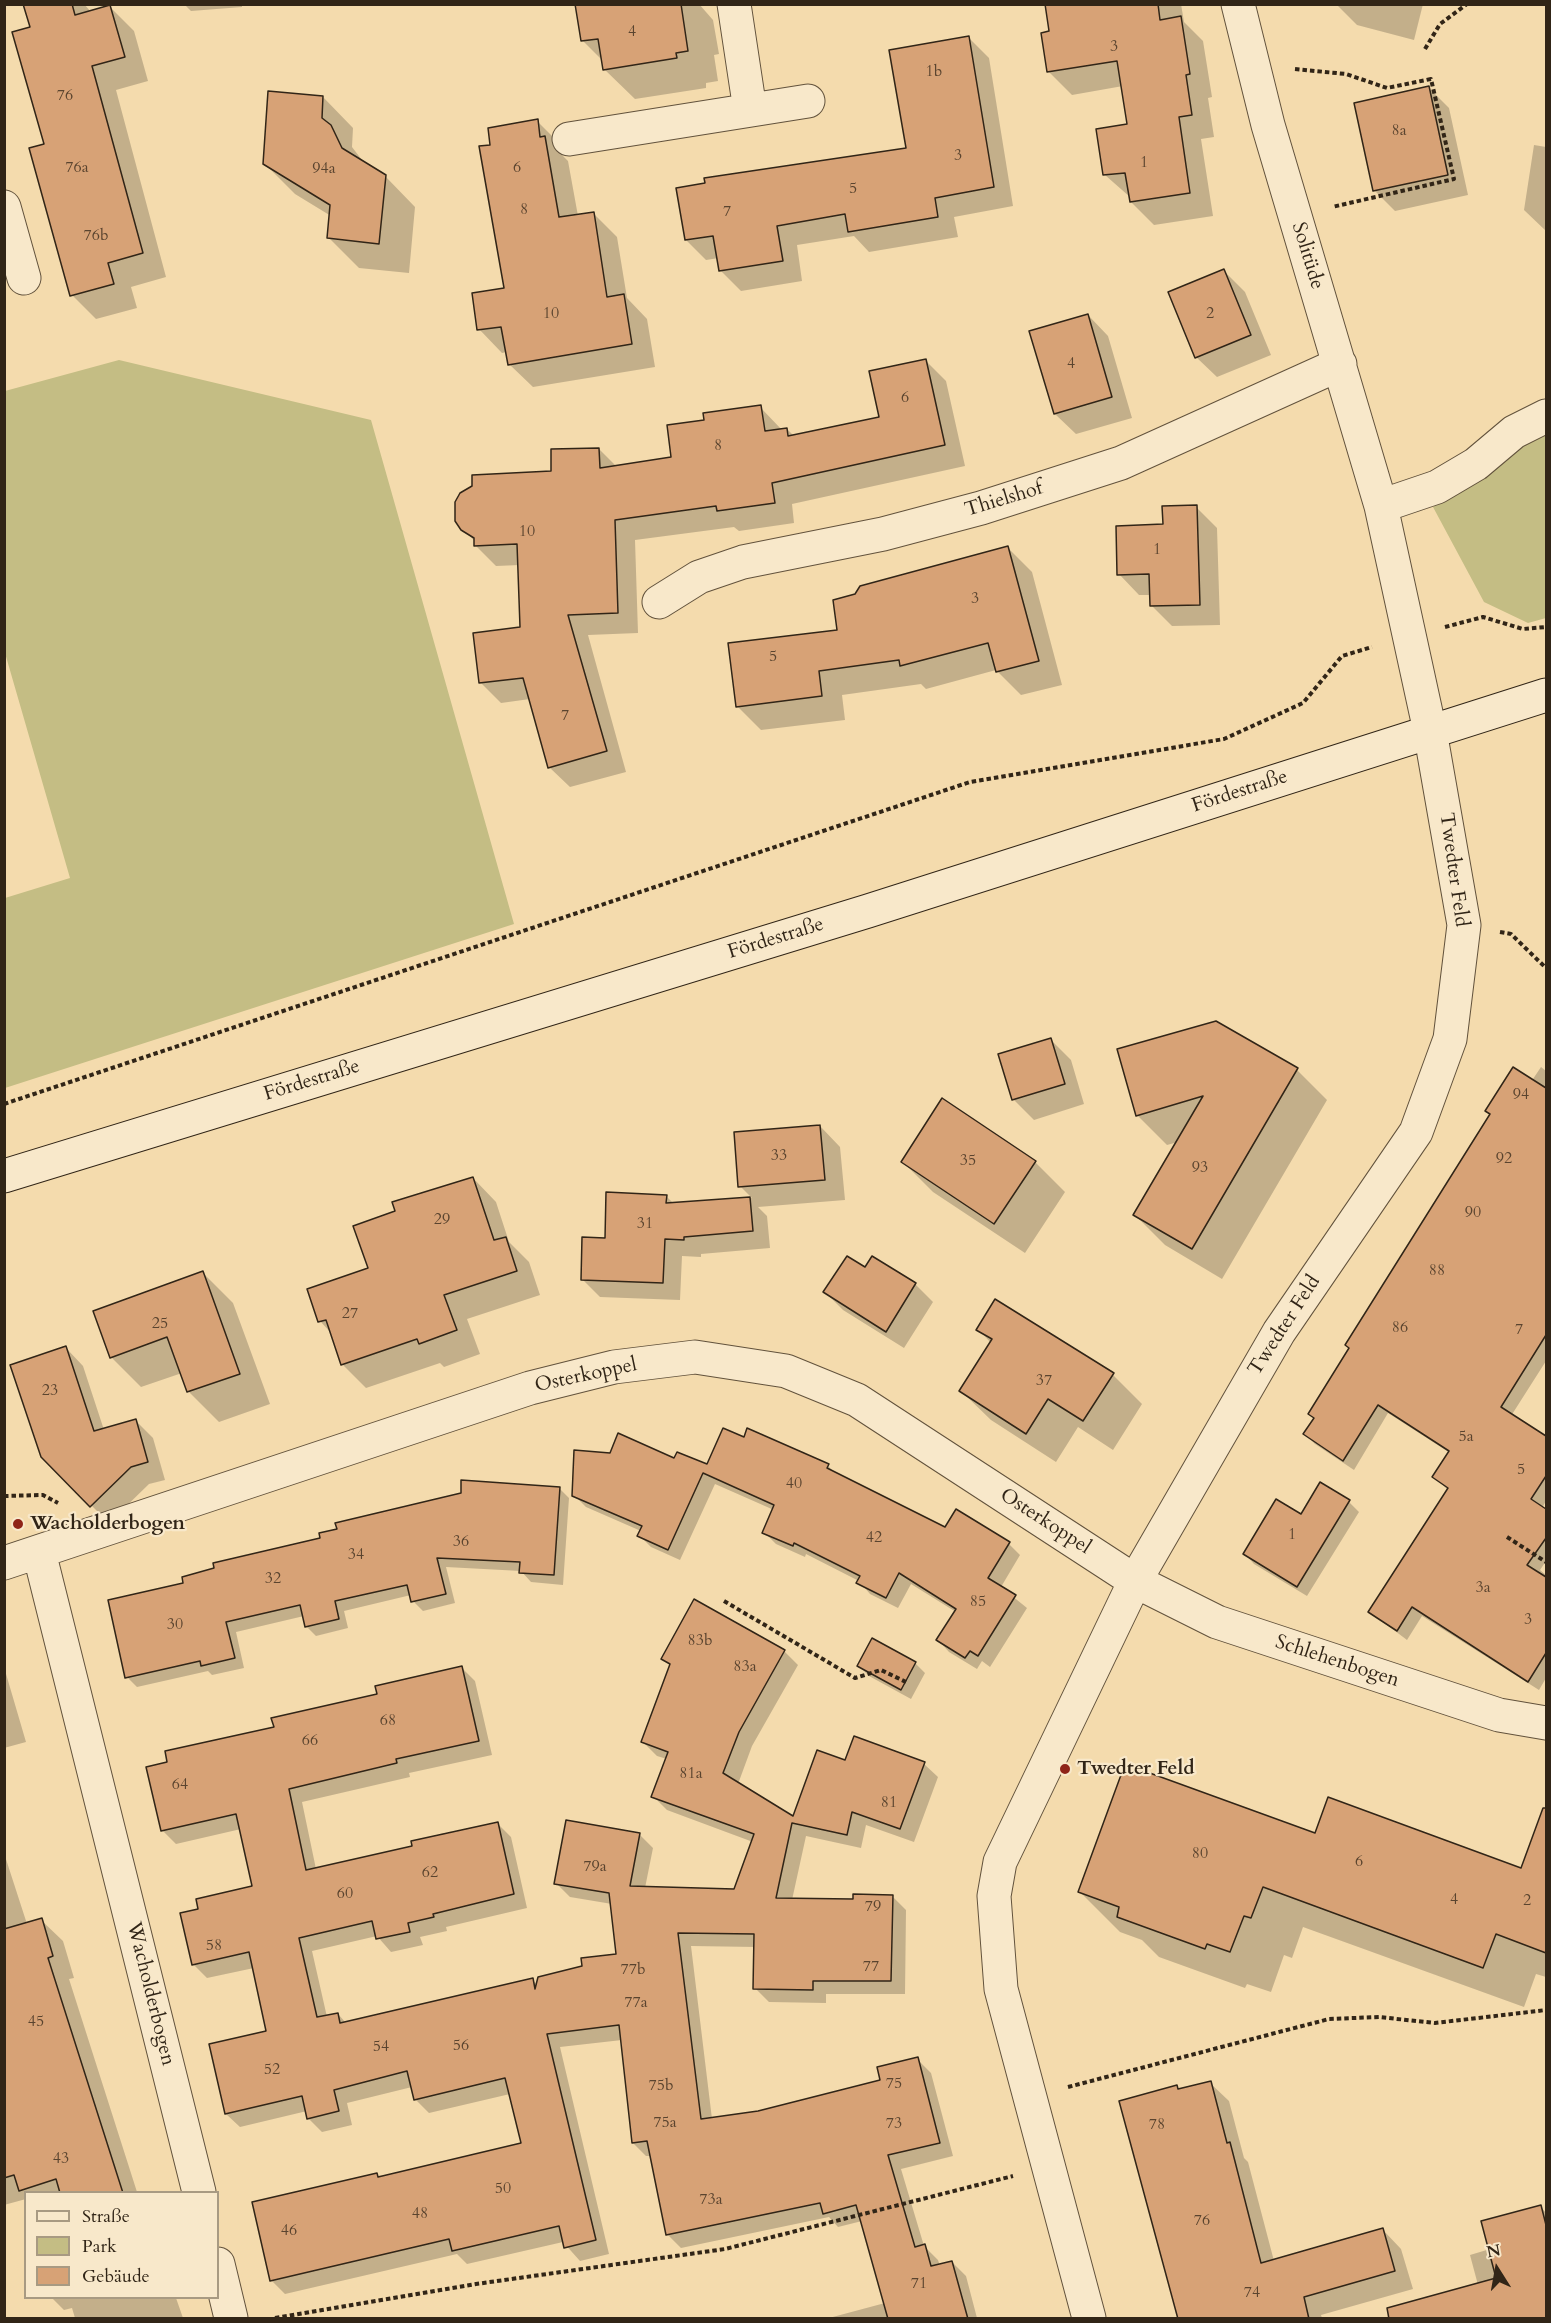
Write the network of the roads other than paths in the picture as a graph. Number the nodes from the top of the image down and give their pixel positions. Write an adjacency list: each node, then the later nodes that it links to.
1 (734, 4): 4 (street)
2 (1238, 4): 8 (street, Solitüde)
3 (808, 101): 4 (street)
4 (750, 110): 5 (street)
5 (569, 139)
6 (4, 207): 7 (street)
7 (24, 278)
8 (1340, 364): 10 (street, Solitüde); 11 (street, Thielshof)
9 (1546, 416): 10 (street)
10 (1381, 506): 13 (street, Solitüde)
11 (660, 602)
12 (1546, 695): 13 (street, Fördestraße)
13 (1430, 731): 14 (street, Fördestraße); 17 (street, Twedter Feld)
14 (4, 1176)
15 (39, 1552): 16 (street, Osterkoppel); 17 (street, Osterkoppel); 19 (street, Wacholderbogen)
16 (4, 1563)
17 (1135, 1581): 18 (street, Schlehenbogen); 22 (street, Twedter Feld)
18 (1546, 1723)
19 (199, 2191)
20 (219, 2268): 21 (street)
21 (231, 2319)
22 (1089, 2319)

